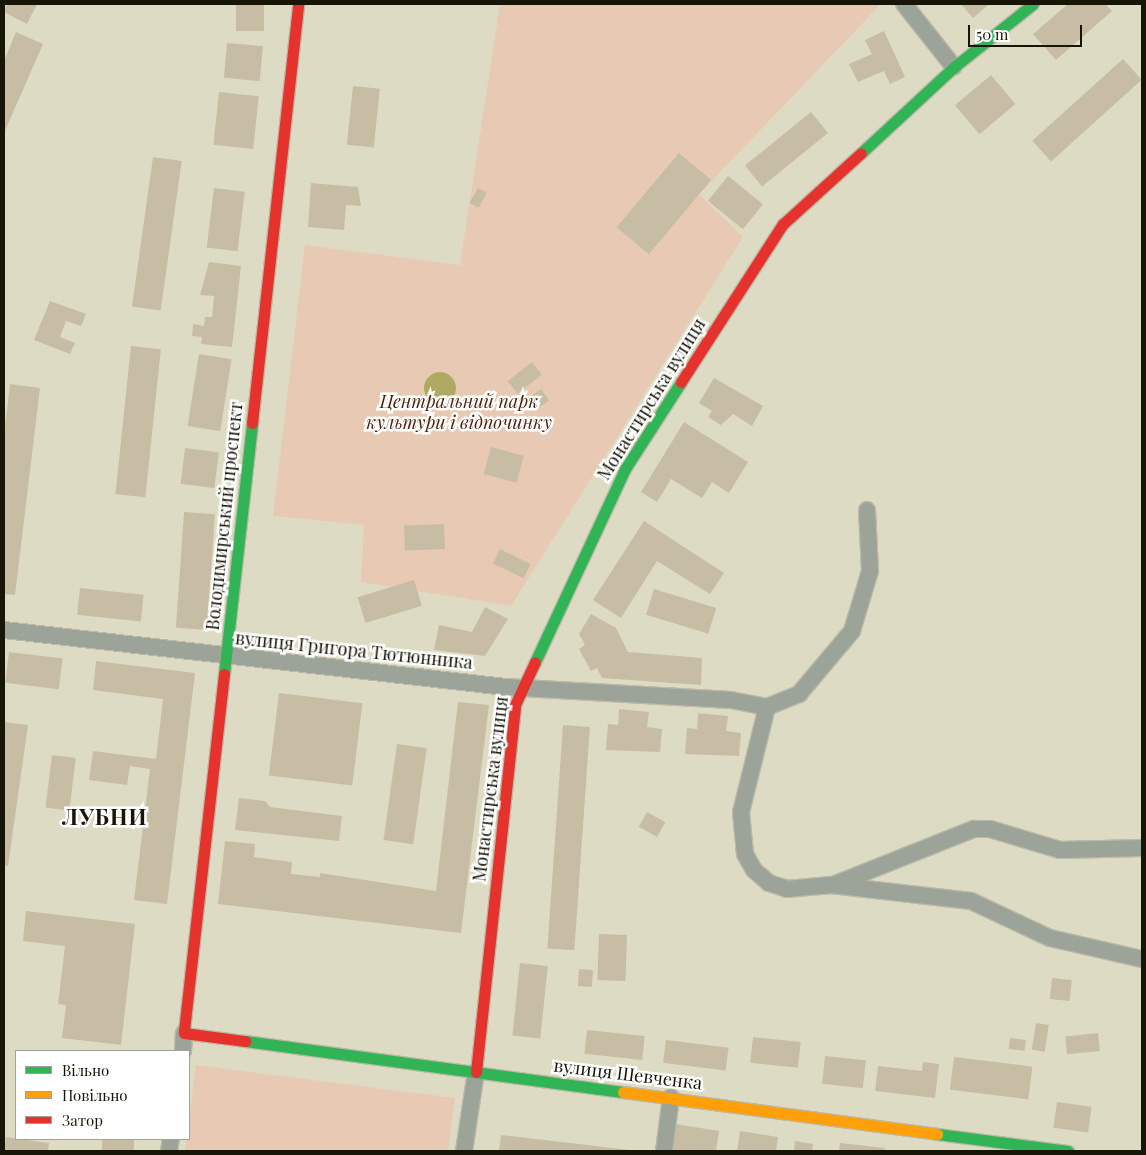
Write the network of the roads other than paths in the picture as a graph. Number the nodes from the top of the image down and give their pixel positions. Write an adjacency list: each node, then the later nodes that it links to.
1 (298, 4): 7 (main road, Володимирський проспект)
2 (904, 4): 4 (street)
3 (1033, 4): 4 (main road, Монастирська вулиця)
4 (954, 68): 8 (main road, Монастирська вулиця)
5 (867, 510): 9 (street)
6 (4, 630): 7 (street, вулиця Григора Тютюнника)
7 (226, 656): 8 (street, вулиця Григора Тютюнника); 13 (main road, Володимирський проспект)
8 (521, 686): 9 (street, вулиця Григора Тютюнника); 15 (main road, Монастирська вулиця)
9 (767, 707): 11 (street)
10 (1142, 848): 11 (street)
11 (831, 886): 12 (street)
12 (1142, 958)
13 (184, 1033): 14 (street); 15 (main road, вулиця Шевченка)
14 (182, 1050)
15 (476, 1072): 16 (main road, вулиця Шевченка); 17 (street)
16 (671, 1097): 18 (street); 19 (main road, вулиця Шевченка)
17 (464, 1151)
18 (664, 1151)
19 (1068, 1151)

